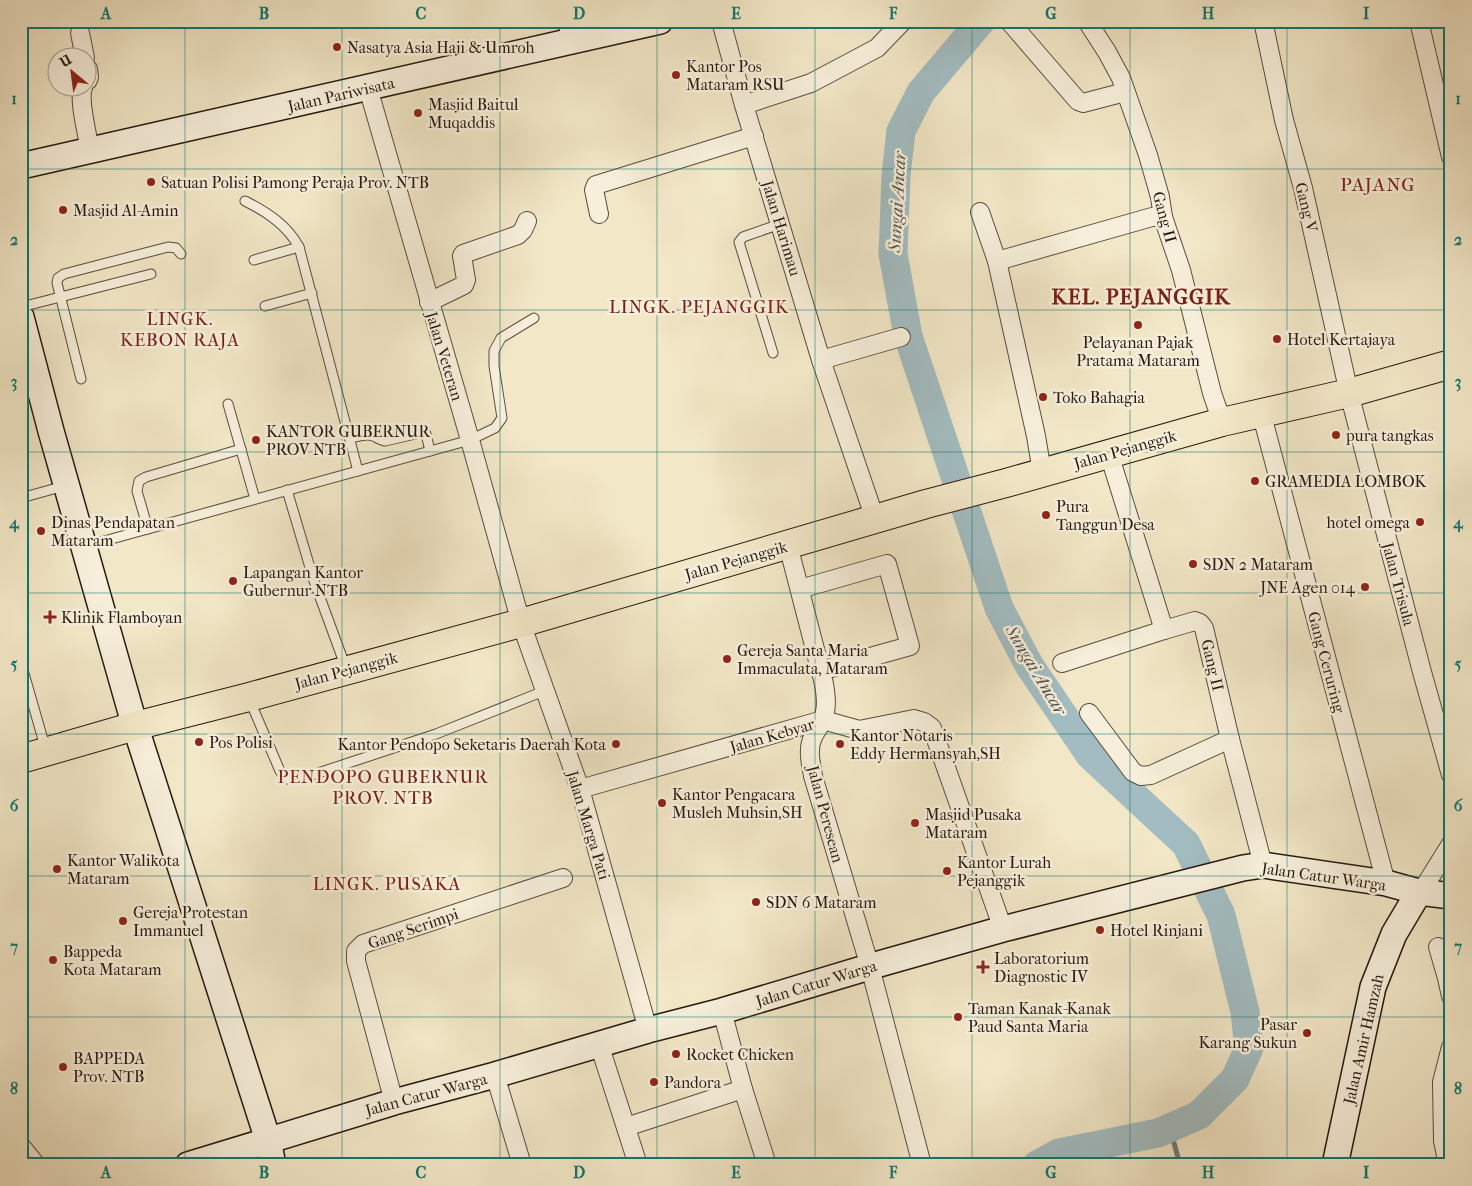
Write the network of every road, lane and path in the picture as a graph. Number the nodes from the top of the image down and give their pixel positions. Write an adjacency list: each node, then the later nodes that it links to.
1 (660, 21): 8 (street, Jalan Pariwisata)
2 (721, 21): 14 (street, Jalan Harimau)
3 (903, 21): 14 (street)
4 (1009, 21): 12 (street)
5 (1087, 21): 12 (street, Gang II)
6 (1263, 21): 42 (street, Gang V)
7 (1419, 21): 17 (street)
8 (569, 31): 11 (street, Jalan Pariwisata)
9 (80, 33): 10 (street)
10 (83, 48)
11 (368, 88): 16 (street, Jalan Pariwisata); 32 (street, Jalan Veteran)
12 (1125, 92): 22 (street, Gang II)
13 (81, 98): 16 (street)
14 (744, 105): 15 (street, Jalan Harimau)
15 (754, 136): 21 (street); 24 (street, Jalan Harimau)
16 (90, 151): 18 (street, Jalan Pariwisata)
17 (1451, 157)
18 (21, 166)
19 (245, 201): 25 (lane)
20 (980, 212): 28 (street)
21 (598, 214)
22 (1163, 217): 28 (street); 45 (street, Gang II)
23 (527, 221): 32 (street)
24 (780, 224): 38 (lane); 39 (street, Jalan Harimau)
25 (299, 247): 27 (lane); 30 (lane)
26 (181, 254): 31 (lane)
27 (254, 260)
28 (997, 261): 52 (street)
29 (151, 274): 31 (lane)
30 (312, 293): 33 (lane); 46 (lane)
31 (60, 297): 34 (lane); 41 (lane)
32 (429, 302): 47 (street, Jalan Veteran)
33 (265, 306)
34 (21, 307)
35 (21, 317): 53 (street)
36 (534, 318): 47 (lane)
37 (901, 337): 39 (street)
38 (773, 353)
39 (821, 360): 57 (street, Jalan Harimau)
40 (1451, 364): 42 (main road, Jalan Pejanggik)
41 (81, 379)
42 (1349, 393): 44 (main road, Jalan Pejanggik); 76 (street, Jalan Trisula)
43 (228, 404): 48 (lane)
44 (1261, 412): 45 (main road, Jalan Pejanggik); 81 (street, Gang Ceruring)
45 (1222, 422): 50 (main road, Jalan Pejanggik)
46 (350, 438): 49 (lane); 51 (lane)
47 (470, 440): 49 (lane); 62 (street, Jalan Veteran)
48 (241, 449): 56 (lane); 58 (lane)
49 (430, 451): 51 (lane)
50 (1109, 454): 52 (main road, Jalan Pejanggik); 63 (street)
51 (358, 471): 54 (lane)
52 (1042, 472): 57 (main road, Jalan Pejanggik)
53 (67, 485): 55 (lane); 60 (street)
54 (287, 490): 56 (lane); 66 (lane)
55 (21, 498)
56 (255, 499): 58 (lane)
57 (875, 519): 59 (main road, Jalan Pejanggik)
58 (148, 529): 60 (lane)
59 (788, 545): 61 (street, Jalan Peresean); 62 (main road, Jalan Pejanggik)
60 (84, 547): 73 (street)
61 (800, 589): 67 (street, Jalan Peresean); 67 (street)
62 (521, 623): 66 (main road, Jalan Pejanggik); 69 (street, Jalan Marga Pati)
63 (1164, 630): 65 (street); 74 (street, Gang II)
64 (21, 663): 68 (lane)
65 (1062, 663)
66 (346, 670): 70 (main road, Jalan Pejanggik)
67 (820, 671): 72 (street, Jalan Peresean)
68 (24, 684): 75 (lane)
69 (544, 691): 70 (lane); 77 (street, Jalan Marga Pati)
70 (249, 697): 73 (main road, Jalan Pejanggik)
71 (1089, 713): 74 (street)
72 (823, 720): 77 (street, Jalan Kebyar); 84 (street, Jalan Kebyar); 86 (street, Jalan Peresean)
73 (136, 726): 75 (main road, Jalan Pejanggik); 97 (street)
74 (1230, 739): 79 (street, Gang II)
75 (34, 756)
76 (1451, 775)
77 (580, 789): 89 (street, Jalan Marga Pati)
78 (1451, 844): 82 (street)
79 (1253, 866): 81 (street, Jalan Catur Warga); 84 (street, Jalan Catur Warga)
80 (563, 878): 94 (street, Gang Serimpi)
81 (1386, 884): 82 (street, Jalan Catur Warga)
82 (1419, 892): 83 (street, Jalan Catur Warga); 105 (street, Jalan Amir Hamzah)
83 (1451, 896)
84 (1003, 929): 86 (street, Jalan Catur Warga)
85 (1438, 947): 87 (street)
86 (870, 967): 88 (street, Jalan Catur Warga); 104 (street, Jalan Peresean)
87 (1451, 996)
88 (722, 1011): 89 (street, Jalan Catur Warga); 93 (street)
89 (648, 1030): 90 (street, Jalan Catur Warga)
90 (599, 1044): 92 (street, Jalan Catur Warga); 95 (street)
91 (1451, 1047): 106 (street)
92 (495, 1075): 94 (street, Jalan Catur Warga); 101 (street)
93 (743, 1089): 95 (street); 103 (street)
94 (394, 1102): 97 (street, Jalan Catur Warga)
95 (626, 1128): 102 (street)
96 (21, 1139): 98 (lane)
97 (268, 1140): 99 (street, Jalan Catur Warga); 100 (street)
98 (42, 1165)
99 (188, 1165)
100 (273, 1165)
101 (522, 1165)
102 (638, 1165)
103 (767, 1165)
104 (922, 1165)
105 (1335, 1165)
106 (1448, 1165)

